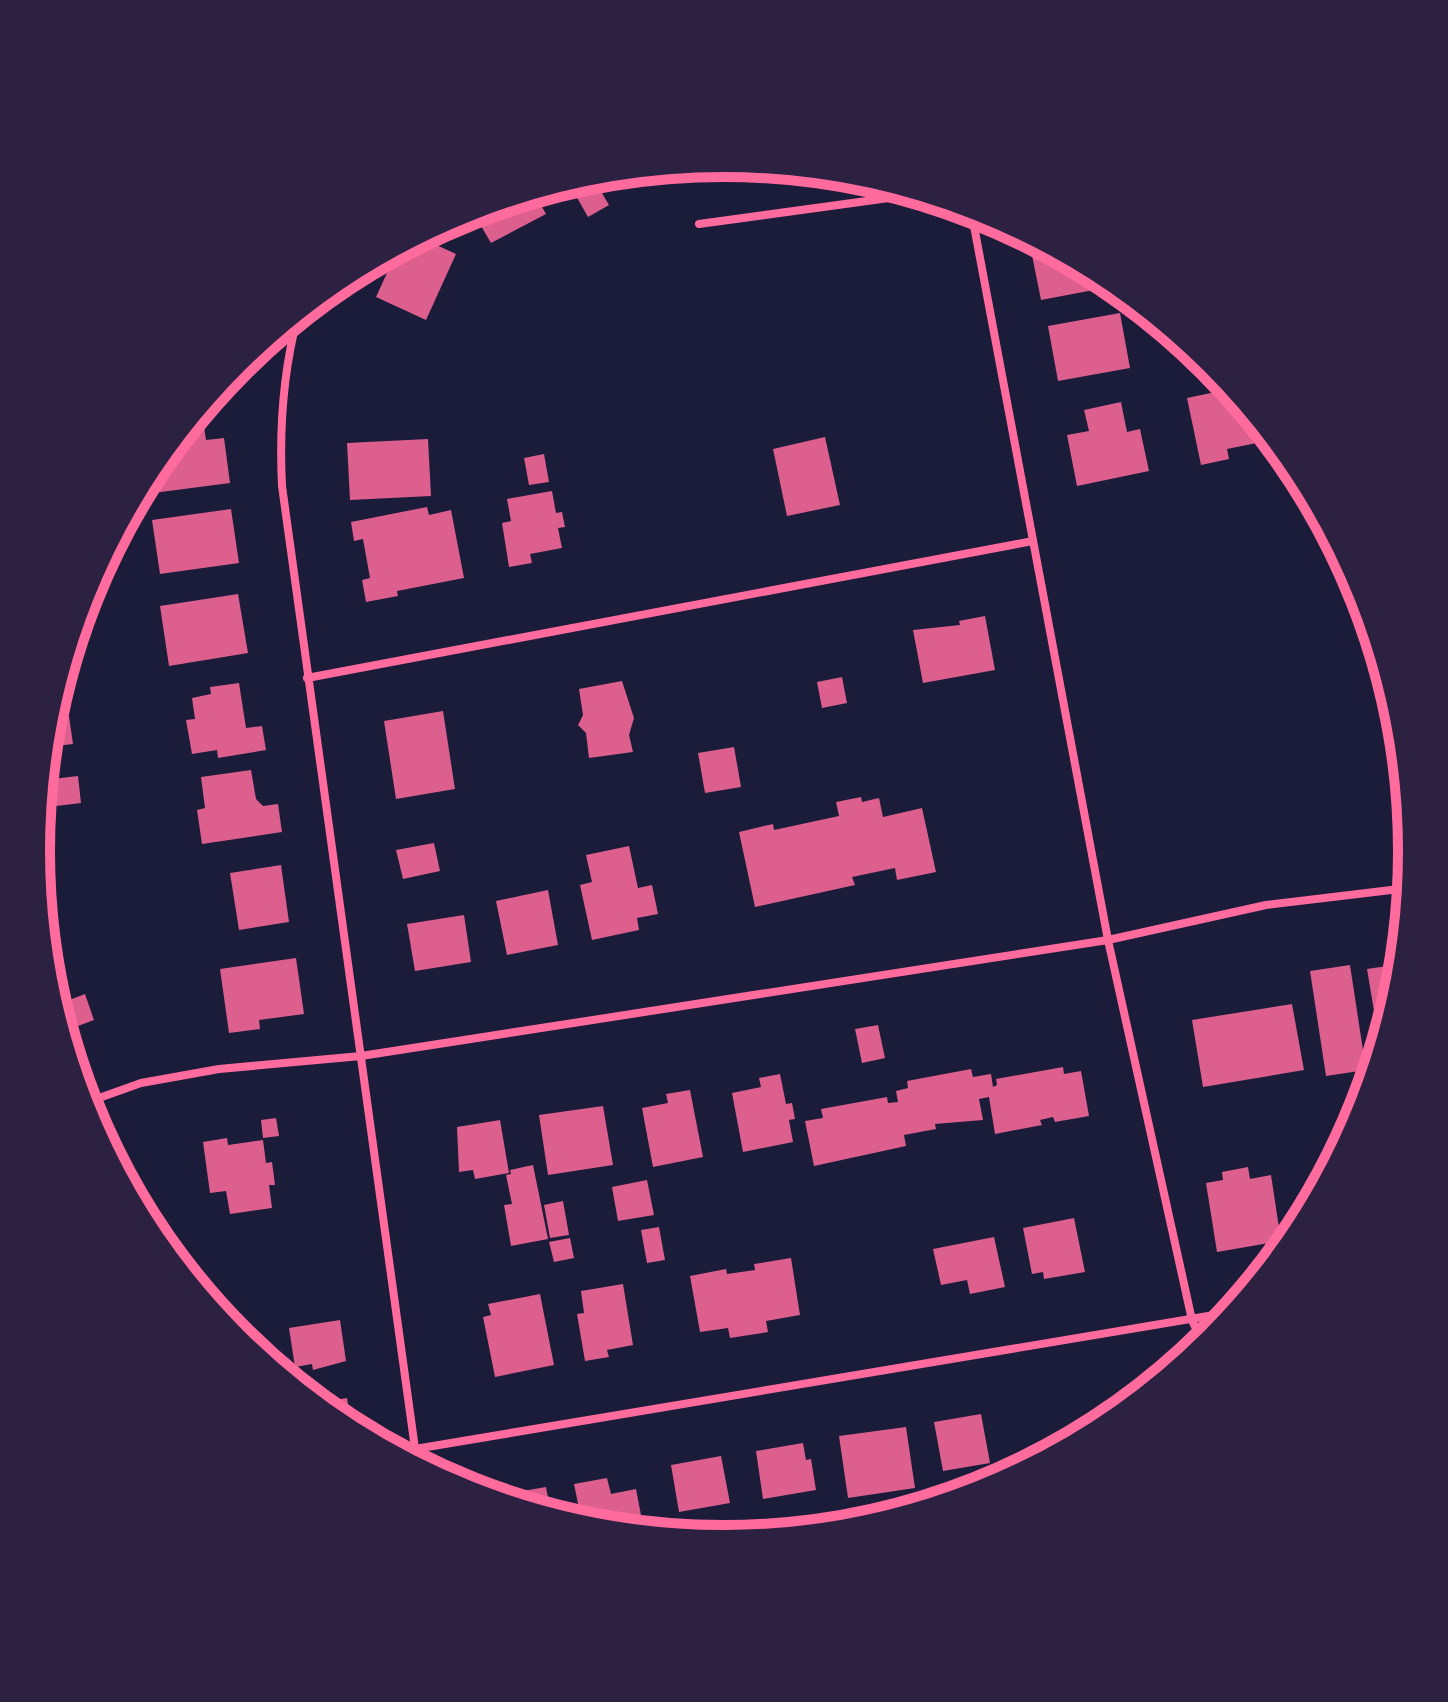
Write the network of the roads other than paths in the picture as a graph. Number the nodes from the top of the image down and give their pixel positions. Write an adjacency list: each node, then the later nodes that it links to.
1 (889, 198): 2 (street)
2 (699, 224)
3 (974, 225): 5 (street)
4 (294, 332): 6 (street)
5 (1033, 541): 6 (street); 8 (street)
6 (307, 678): 9 (street)
7 (1397, 889): 8 (street)
8 (1108, 940): 9 (street); 12 (street)
9 (361, 1056): 10 (street); 14 (street)
10 (97, 1099)
11 (1212, 1316): 12 (street)
12 (1192, 1320): 13 (street); 14 (street)
13 (1197, 1331)
14 (415, 1449)

